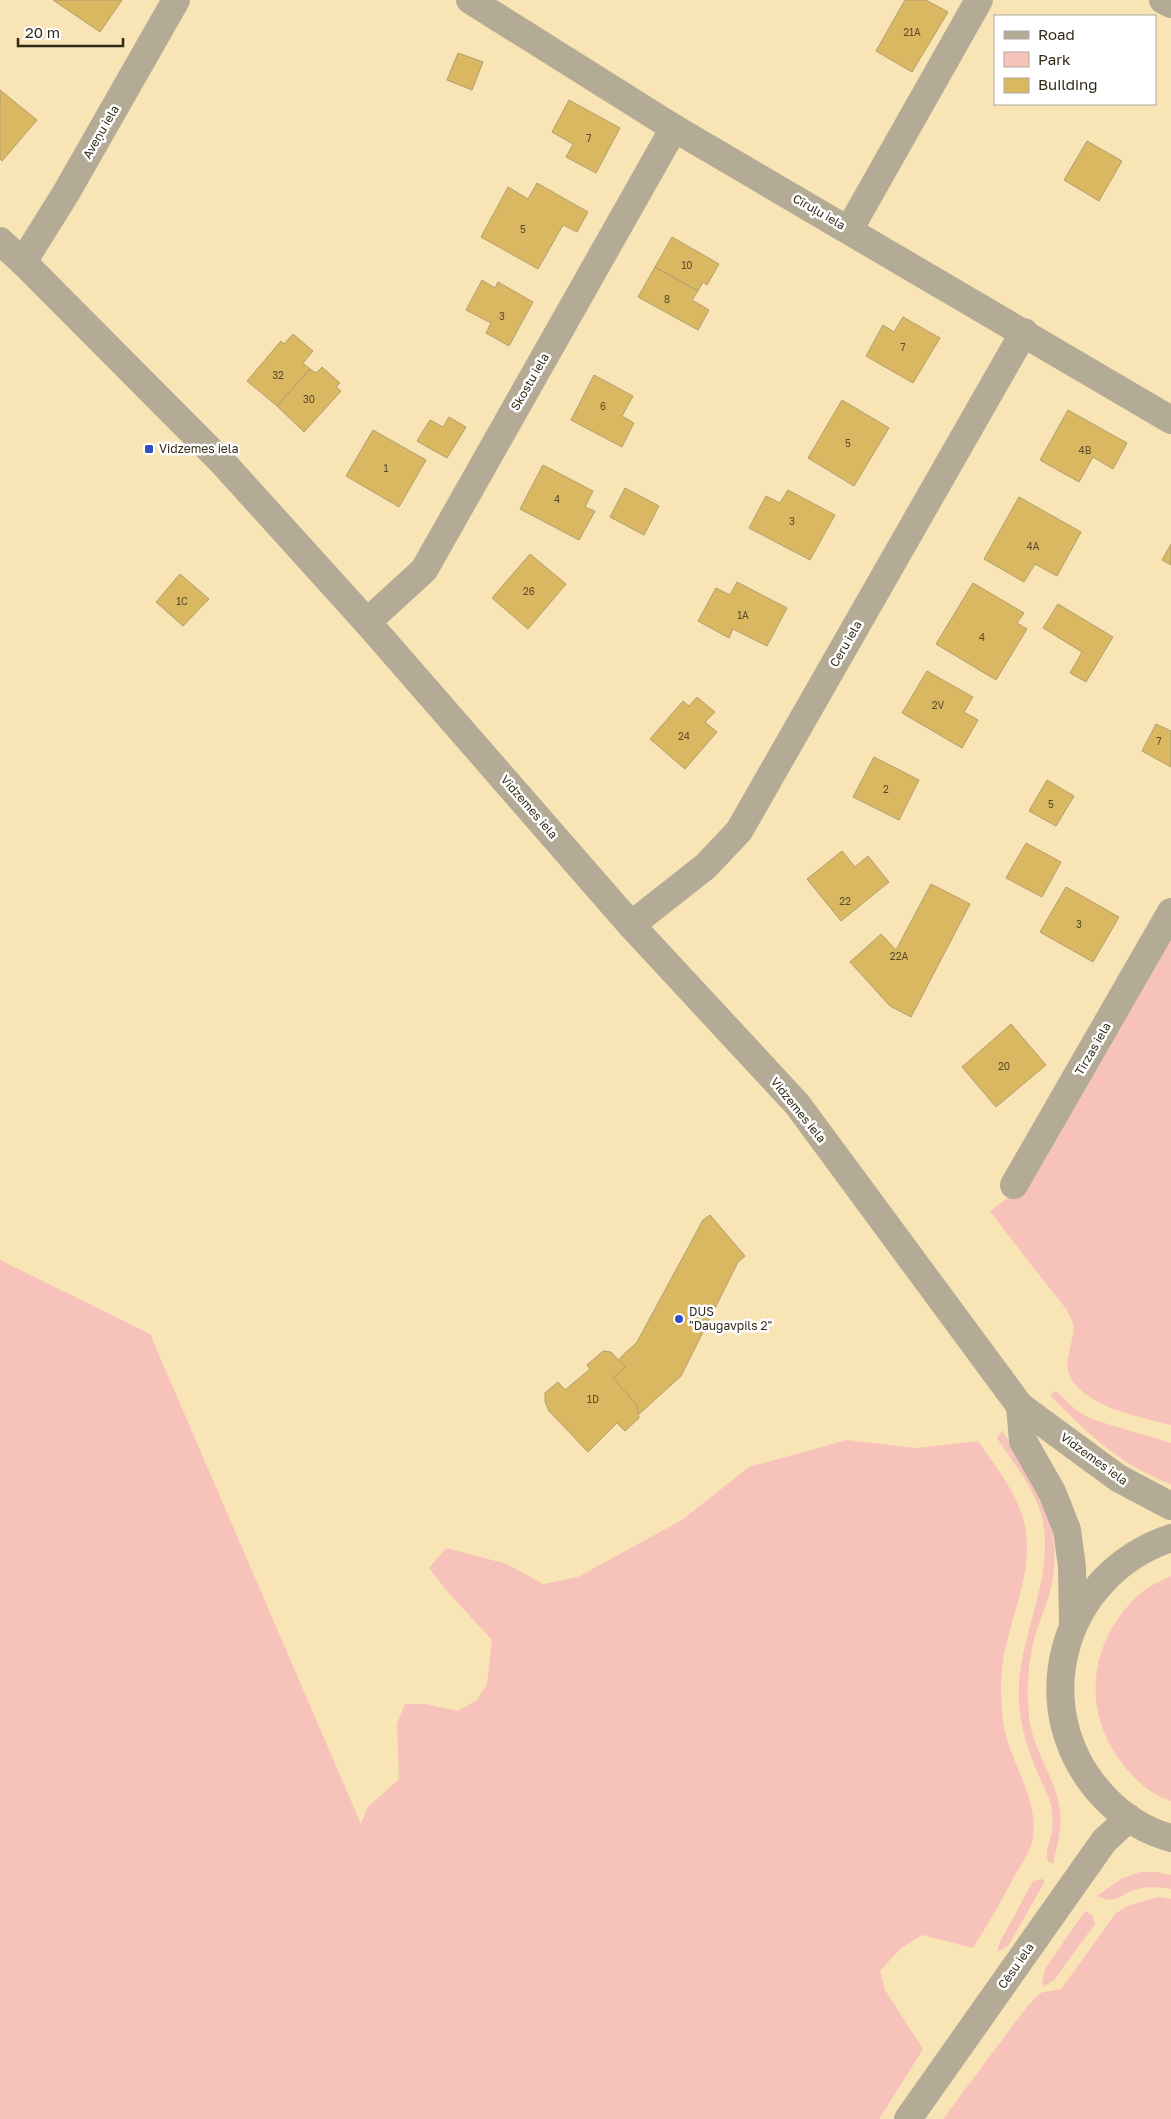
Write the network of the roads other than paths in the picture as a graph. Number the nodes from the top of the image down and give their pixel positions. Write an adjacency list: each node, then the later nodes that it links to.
1 (176, 0): 9 (street, Aveņu iela)
2 (470, 0): 6 (street, Cīruļu iela)
3 (979, 0): 7 (street)
4 (1163, 0): 5 (street)
5 (1171, 4)
6 (674, 128): 7 (street, Cīruļu iela); 12 (street, Skostu iela)
7 (849, 230): 10 (street, Cīruļu iela)
8 (0, 241): 9 (street, Vidzemes iela)
9 (23, 262): 12 (street, Vidzemes iela)
10 (1024, 332): 11 (street, Cīruļu iela); 14 (street, Ceru iela)
11 (1171, 420)
12 (367, 622): 14 (street, Vidzemes iela)
13 (1171, 912): 15 (street, Tirzas iela)
14 (631, 925): 16 (street, Vidzemes iela)
15 (1014, 1185)
16 (1020, 1406): 17 (street, Vidzemes iela); 19 (street)
17 (1171, 1506)
18 (1171, 1538): 19 (street)
19 (1073, 1627): 20 (street)
20 (1129, 1818): 21 (street); 22 (street, Cēsu iela)
21 (1171, 1838)
22 (908, 2119)

